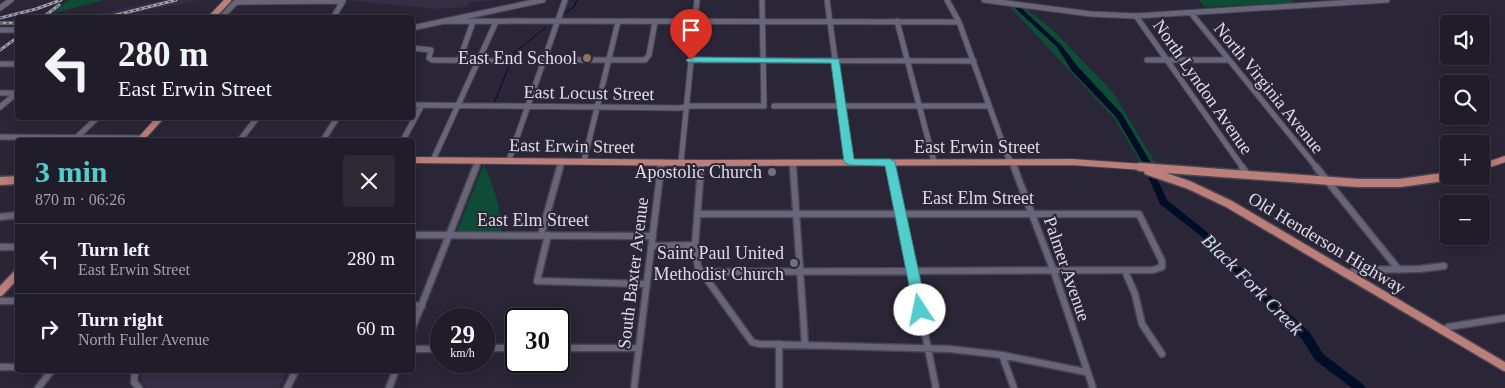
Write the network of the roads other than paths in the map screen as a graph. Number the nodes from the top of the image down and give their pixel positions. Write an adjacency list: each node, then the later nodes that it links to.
1 (11, 0): 11 (street)
2 (228, 0): 13 (main road)
3 (542, 0): 17 (street)
4 (565, 0): 23 (street)
5 (697, 0): 26 (street)
6 (762, 0): 18 (street)
7 (827, 0): 19 (street)
8 (946, 0): 27 (street, Palmer Avenue)
9 (984, 0): 16 (street)
10 (1386, 0): 12 (street)
11 (0, 8)
12 (1190, 13): 16 (street); 40 (street, North Virginia Avenue)
13 (214, 15)
14 (224, 15): 15 (street)
15 (335, 15)
16 (1136, 16): 39 (street, North Lyndon Avenue)
17 (445, 21): 21 (street); 28 (street)
18 (763, 21): 19 (street); 26 (street); 34 (street)
19 (830, 21): 20 (street); 35 (street)
20 (897, 21): 27 (street); 36 (street)
21 (473, 22): 22 (street); 41 (street)
22 (496, 22): 23 (street); 42 (street)
23 (558, 22): 24 (street); 32 (street)
24 (618, 22): 25 (street); 44 (street)
25 (655, 22): 26 (street); 44 (street)
26 (695, 22): 33 (street)
27 (959, 22): 37 (street, Palmer Avenue)
28 (415, 27)
29 (0, 30): 30 (street)
30 (15, 30)
31 (415, 48): 41 (street)
32 (544, 60): 44 (street); 52 (street)
33 (691, 60): 34 (street); 55 (street)
34 (764, 60): 35 (street); 55 (street, East Locust Street)
35 (835, 60): 36 (street); 57 (street)
36 (908, 60): 37 (street); 58 (street)
37 (974, 60): 59 (street, Palmer Avenue)
38 (1148, 60): 39 (street)
39 (1167, 60): 40 (street); 91 (street, North Lyndon Avenue)
40 (1229, 60): 95 (street, North Virginia Avenue)
41 (459, 61): 42 (street)
42 (479, 61): 43 (street); 53 (street)
43 (497, 61)
44 (609, 61): 54 (street)
45 (0, 64): 46 (street)
46 (15, 64)
47 (0, 92): 48 (street)
48 (15, 92)
49 (15, 94): 60 (street)
50 (415, 105): 51 (street, East Locust Street)
51 (422, 105): 53 (street, East Locust Street); 61 (street)
52 (528, 105): 53 (street, East Locust Street); 54 (street, East Locust Street); 77 (street)
53 (458, 106): 75 (street)
54 (598, 106): 55 (street, East Locust Street); 79 (street)
55 (686, 106): 82 (street)
56 (774, 106): 57 (street)
57 (841, 106): 58 (street); 84 (street)
58 (919, 106): 59 (street); 86 (street)
59 (988, 106): 80 (street, Palmer Avenue)
60 (0, 107)
61 (415, 118)
62 (95, 120): 68 (street)
63 (158, 120): 69 (main road)
64 (255, 120): 70 (street)
65 (337, 120): 71 (street)
66 (414, 120): 72 (street)
67 (0, 138): 68 (street)
68 (76, 138)
69 (142, 138)
70 (242, 138)
71 (324, 138)
72 (404, 138)
73 (1505, 159): 88 (main road)
74 (415, 160): 75 (main road, East Erwin Street)
75 (433, 160): 76 (main road, East Erwin Street)
76 (479, 160): 77 (main road, East Erwin Street); 105 (street)
77 (509, 160): 78 (main road, East Erwin Street)
78 (562, 161): 79 (main road, East Erwin Street); 104 (street)
79 (584, 161): 81 (main road, East Erwin Street)
80 (1012, 161): 86 (main road, East Erwin Street); 89 (main road, East Erwin Street); 97 (street, Palmer Avenue)
81 (662, 162): 82 (main road, East Erwin Street); 106 (street, South Baxter Avenue)
82 (681, 162): 87 (main road, East Erwin Street)
83 (793, 162): 84 (main road, East Erwin Street); 87 (main road, East Erwin Street); 100 (street)
84 (849, 162): 85 (main road, East Erwin Street)
85 (890, 162): 86 (main road, East Erwin Street); 98 (street)
86 (934, 162)
87 (701, 163): 99 (street)
88 (1490, 164)
89 (1124, 165): 90 (main road, East Erwin Street); 93 (main road, Old Henderson Highway)
90 (1176, 169): 91 (main road, East Erwin Street); 93 (main road)
91 (1247, 174): 95 (main road, East Erwin Street)
92 (1440, 177): 95 (main road, East Erwin Street)
93 (1178, 180): 118 (main road, Old Henderson Highway)
94 (15, 181): 96 (main road)
95 (1326, 181): 112 (street, North Virginia Avenue)
96 (1, 183)
97 (1032, 212): 98 (street, East Elm Street); 114 (street, East Elm Street); 116 (street, Palmer Avenue)
98 (901, 213): 100 (street, East Elm Street); 113 (street)
99 (697, 214): 100 (street, East Elm Street); 109 (street)
100 (796, 214): 115 (street)
101 (15, 215): 102 (street)
102 (0, 216)
103 (415, 235): 105 (street, East Elm Street)
104 (544, 235): 105 (street, East Elm Street); 106 (street, East Elm Street); 120 (street)
105 (449, 236): 125 (street)
106 (653, 236): 108 (street, South Baxter Avenue)
107 (0, 246): 110 (street)
108 (652, 246): 109 (street); 120 (street, South Baxter Avenue)
109 (695, 246): 117 (street)
110 (15, 247)
111 (1444, 266): 112 (street)
112 (1399, 270): 118 (street)
113 (913, 271): 115 (street); 116 (street); 134 (street)
114 (1125, 271): 116 (street); 136 (street)
115 (799, 272): 117 (street); 130 (street)
116 (1054, 272): 141 (street, Palmer Avenue)
117 (701, 274): 129 (street)
118 (1346, 274): 128 (main road, Old Henderson Highway)
119 (15, 276): 121 (main road)
120 (646, 284): 133 (street, South Baxter Avenue)
121 (0, 292)
122 (0, 301): 123 (street)
123 (15, 301)
124 (415, 306): 125 (street)
125 (422, 306): 127 (street)
126 (1505, 318): 128 (street)
127 (415, 322)
128 (1442, 330): 140 (main road, Old Henderson Highway)
129 (779, 344): 130 (street); 151 (street)
130 (805, 344): 134 (street)
131 (430, 348): 135 (street)
132 (570, 348): 133 (street)
133 (638, 348): 150 (street, South Baxter Avenue)
134 (928, 348): 137 (street); 152 (street)
135 (415, 349)
136 (1162, 354)
137 (1002, 355): 141 (street); 153 (street)
138 (0, 367): 139 (street)
139 (15, 367)
140 (1505, 367)
141 (1086, 372): 154 (street, Palmer Avenue)
142 (50, 373): 146 (street)
143 (136, 373): 147 (street)
144 (294, 373): 148 (street)
145 (395, 373): 149 (street)
146 (38, 388)
147 (139, 388)
148 (287, 388)
149 (389, 388)
150 (634, 388)
151 (778, 388)
152 (936, 388)
153 (1014, 388)
154 (1093, 388)

